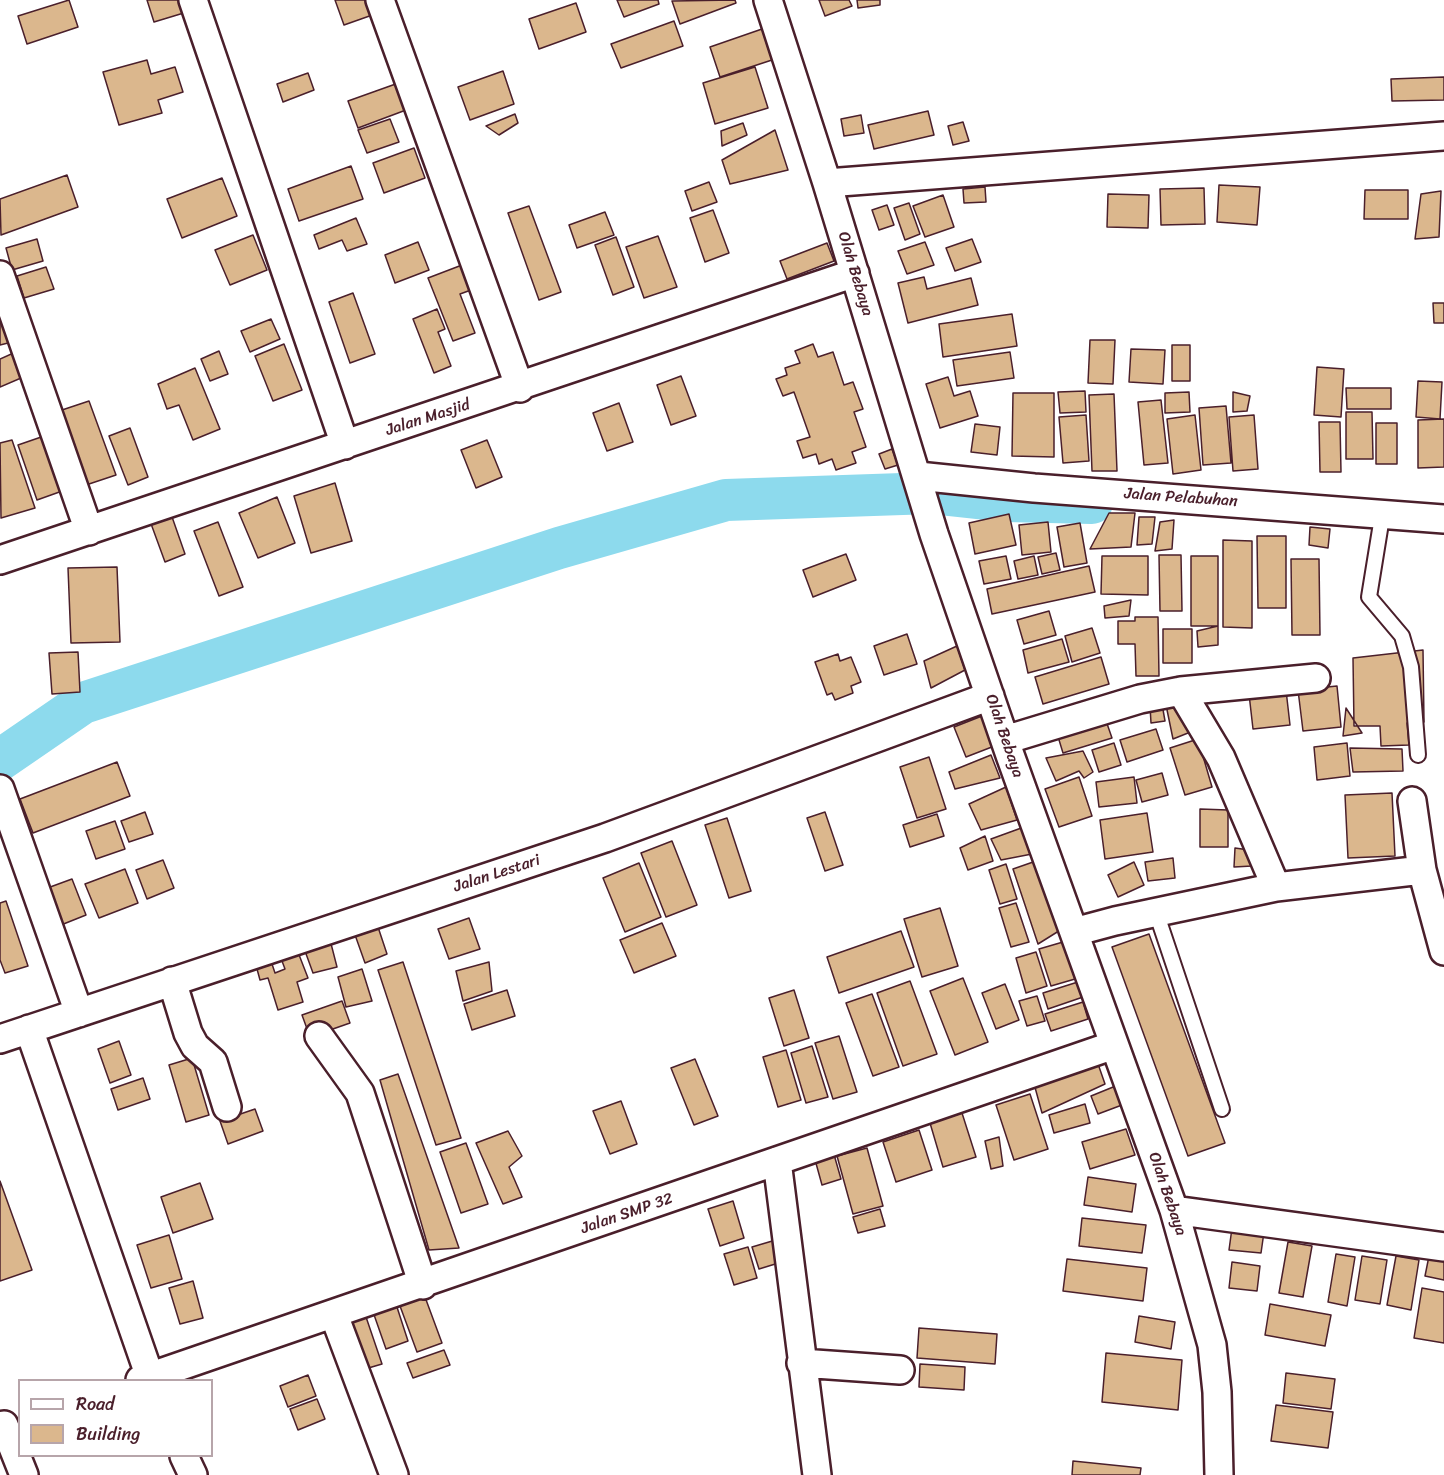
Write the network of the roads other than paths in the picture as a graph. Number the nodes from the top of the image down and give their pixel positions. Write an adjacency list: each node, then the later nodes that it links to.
1 (193, 0): 9 (street)
2 (380, 0): 8 (street)
3 (768, 0): 5 (street, Olah Bebaya)
4 (1444, 136): 5 (street)
5 (827, 183): 6 (street, Olah Bebaya)
6 (855, 273): 8 (street, Jalan Masjid); 10 (street, Olah Bebaya)
7 (0, 275): 13 (street)
8 (520, 388): 9 (street, Jalan Masjid)
9 (345, 445): 13 (street, Jalan Masjid)
10 (919, 482): 12 (street, Jalan Pelabuhan); 17 (street, Olah Bebaya)
11 (1444, 519): 12 (street, Jalan Pelabuhan)
12 (1381, 520): 19 (lane)
13 (89, 531): 14 (street, Jalan Masjid)
14 (0, 560)
15 (1316, 678): 16 (street)
16 (1181, 691): 18 (street); 23 (street)
17 (990, 696): 18 (street, Olah Bebaya); 27 (street, Jalan Lestari)
18 (1005, 740): 25 (street, Olah Bebaya)
19 (1418, 755)
20 (0, 789): 28 (street)
21 (1412, 801): 22 (street)
22 (1422, 870): 23 (street); 26 (street)
23 (1276, 887): 24 (street)
24 (1156, 912): 25 (street); 34 (lane)
25 (1074, 932): 32 (street, Olah Bebaya)
26 (1444, 951)
27 (172, 981): 28 (street, Jalan Lestari); 33 (street)
28 (79, 1013): 29 (street, Jalan Lestari)
29 (29, 1029): 31 (street, Jalan Lestari); 42 (street)
30 (319, 1036): 38 (street)
31 (0, 1039)
32 (1114, 1045): 35 (street, Jalan SMP 32); 36 (street, Olah Bebaya)
33 (227, 1107)
34 (1222, 1109)
35 (777, 1161): 38 (street, Jalan SMP 32); 40 (street)
36 (1174, 1210): 37 (street); 51 (street, Olah Bebaya)
37 (1444, 1247)
38 (423, 1285): 39 (street, Jalan SMP 32)
39 (334, 1315): 42 (street, Jalan SMP 32); 49 (street)
40 (801, 1363): 41 (street); 50 (street)
41 (900, 1370)
42 (147, 1379)
43 (8, 1424): 44 (street)
44 (18, 1456)
45 (18, 1457): 47 (street)
46 (185, 1457): 48 (street)
47 (24, 1475)
48 (193, 1475)
49 (394, 1475)
50 (817, 1475)
51 (1219, 1475)

